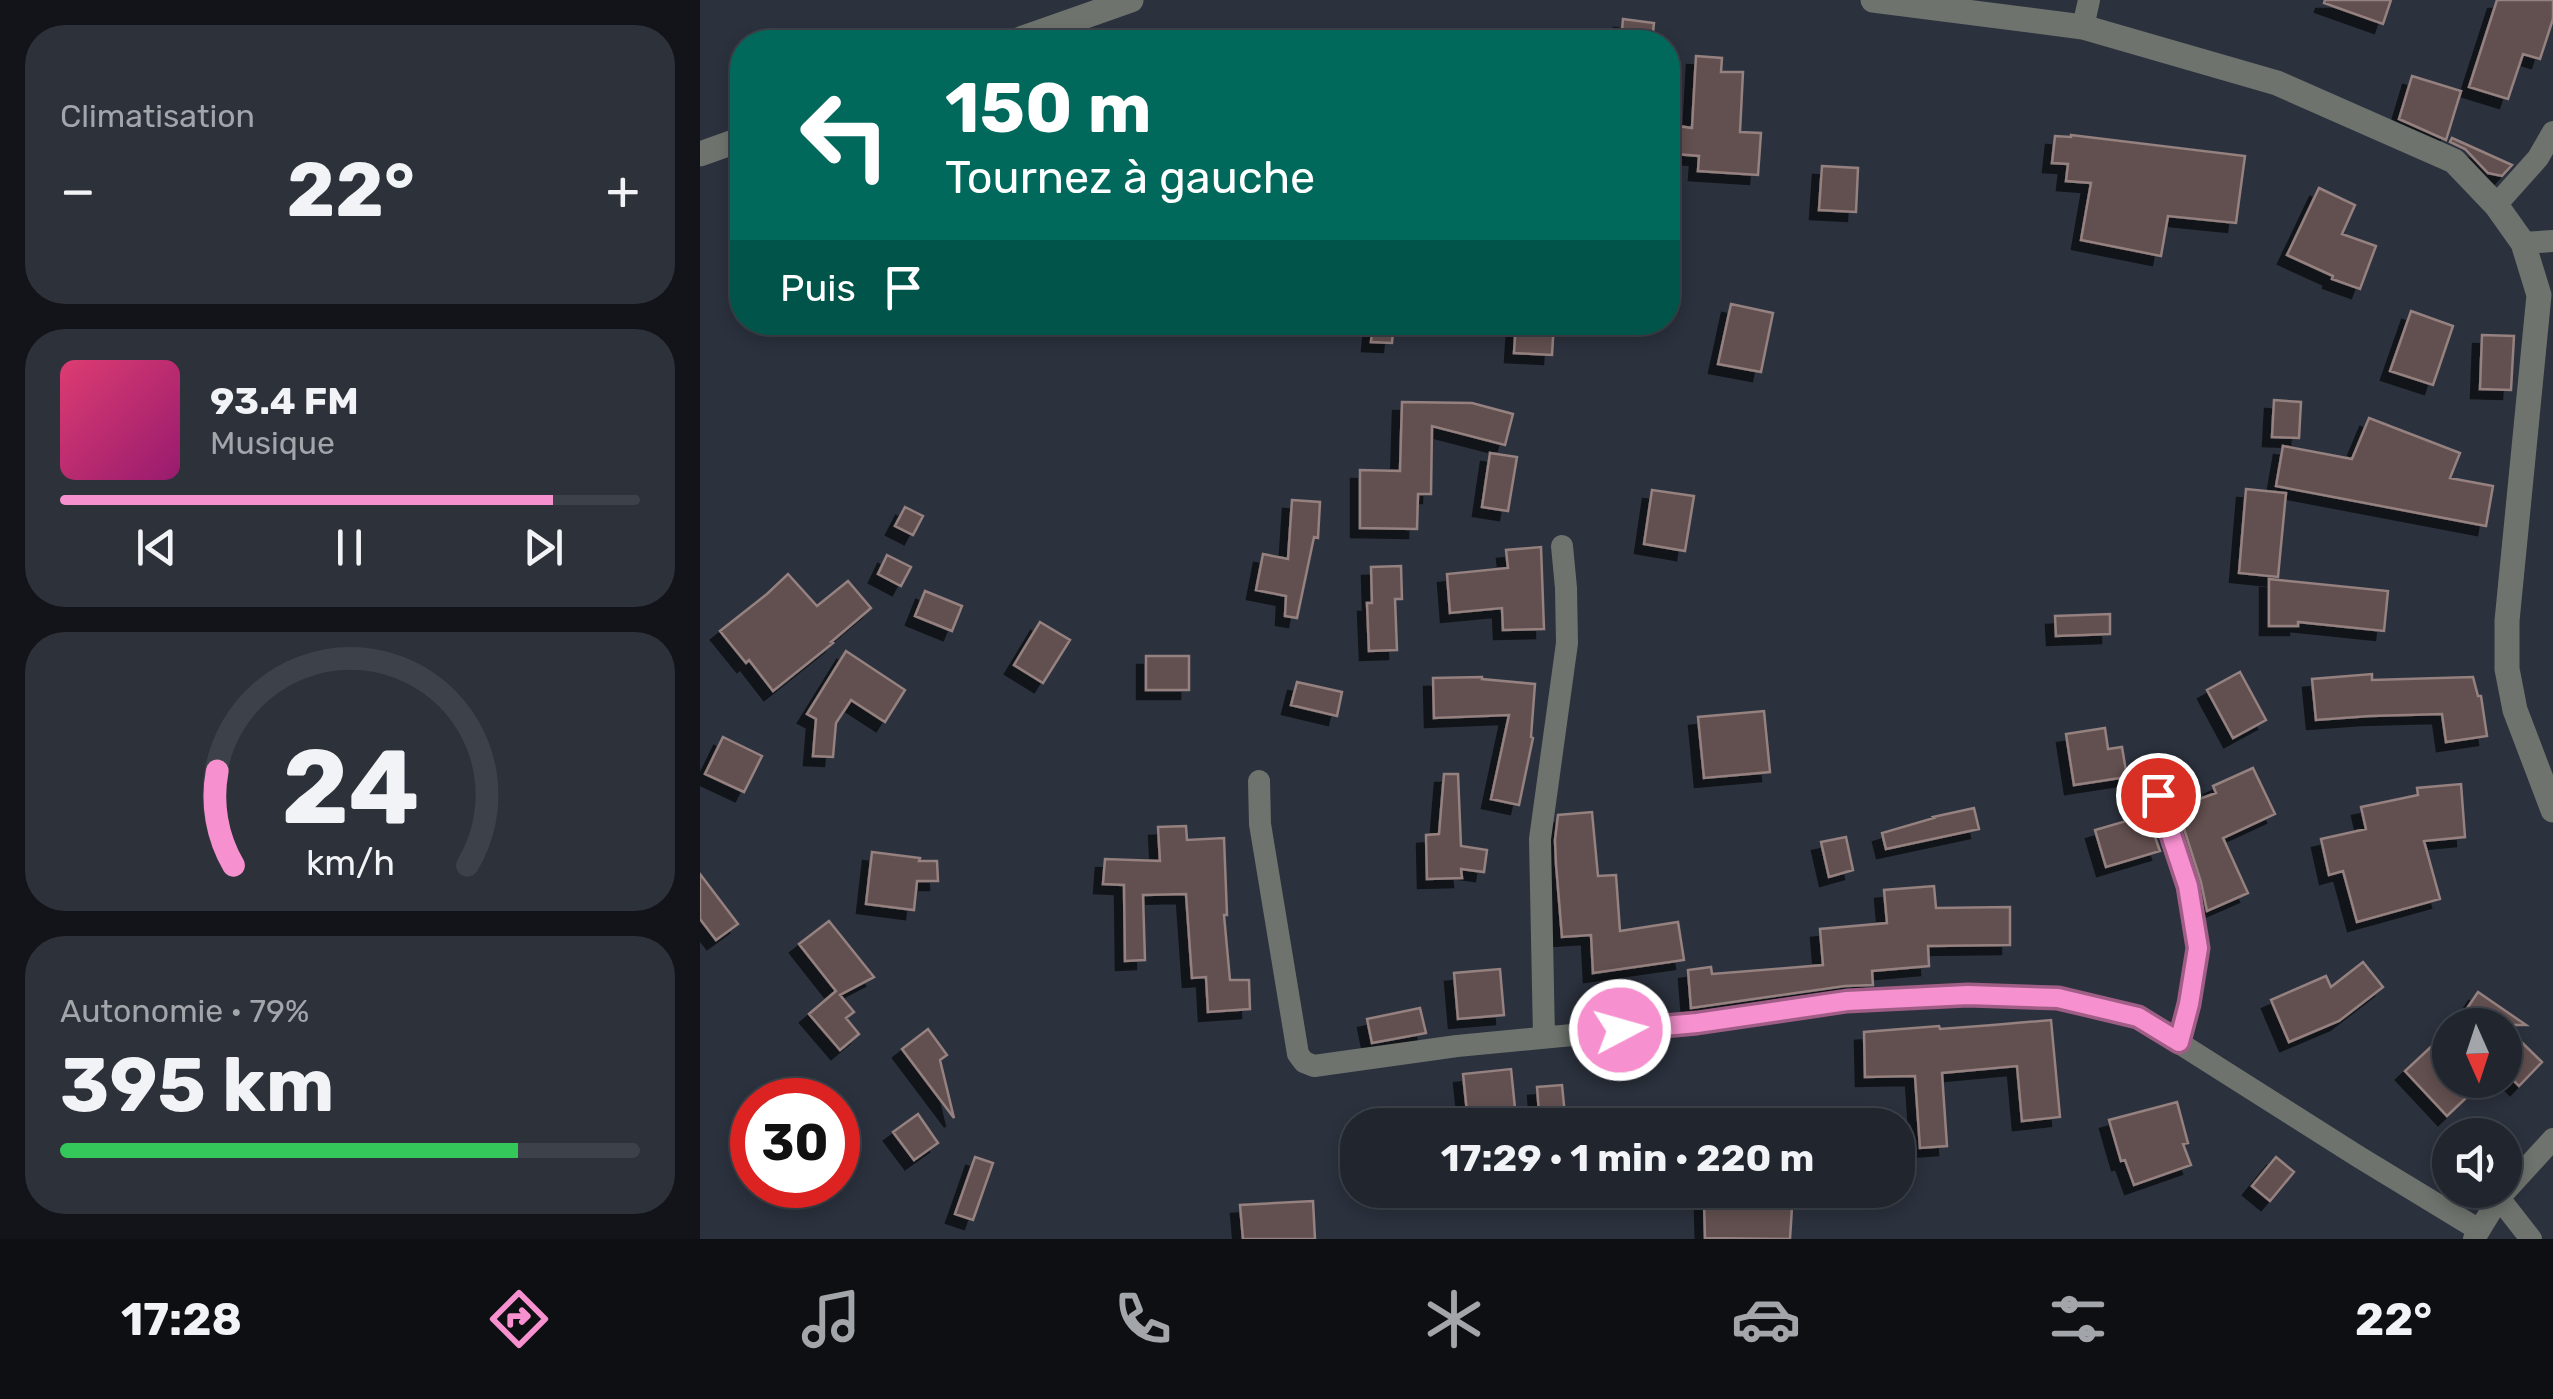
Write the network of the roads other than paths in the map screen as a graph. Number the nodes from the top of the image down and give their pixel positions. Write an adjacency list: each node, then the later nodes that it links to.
1 (1131, 0): 5 (street)
2 (1873, 0): 4 (street)
3 (2088, 0): 4 (street)
4 (2083, 28): 9 (street)
5 (1046, 30)
6 (2553, 132): 9 (street)
7 (730, 143): 8 (street)
8 (700, 154)
9 (2496, 205): 11 (street)
10 (2553, 242): 11 (street)
11 (2523, 244): 15 (street)
12 (1562, 546): 16 (street)
13 (1258, 781): 16 (street)
14 (2158, 795): 17 (street)
15 (2553, 810)
16 (1544, 1037): 17 (street)
17 (2179, 1042): 22 (street)
18 (2553, 1140): 19 (street)
19 (2522, 1174)
20 (2494, 1208): 22 (street)
21 (2508, 1208): 23 (street)
22 (2477, 1235)
23 (2531, 1239)

